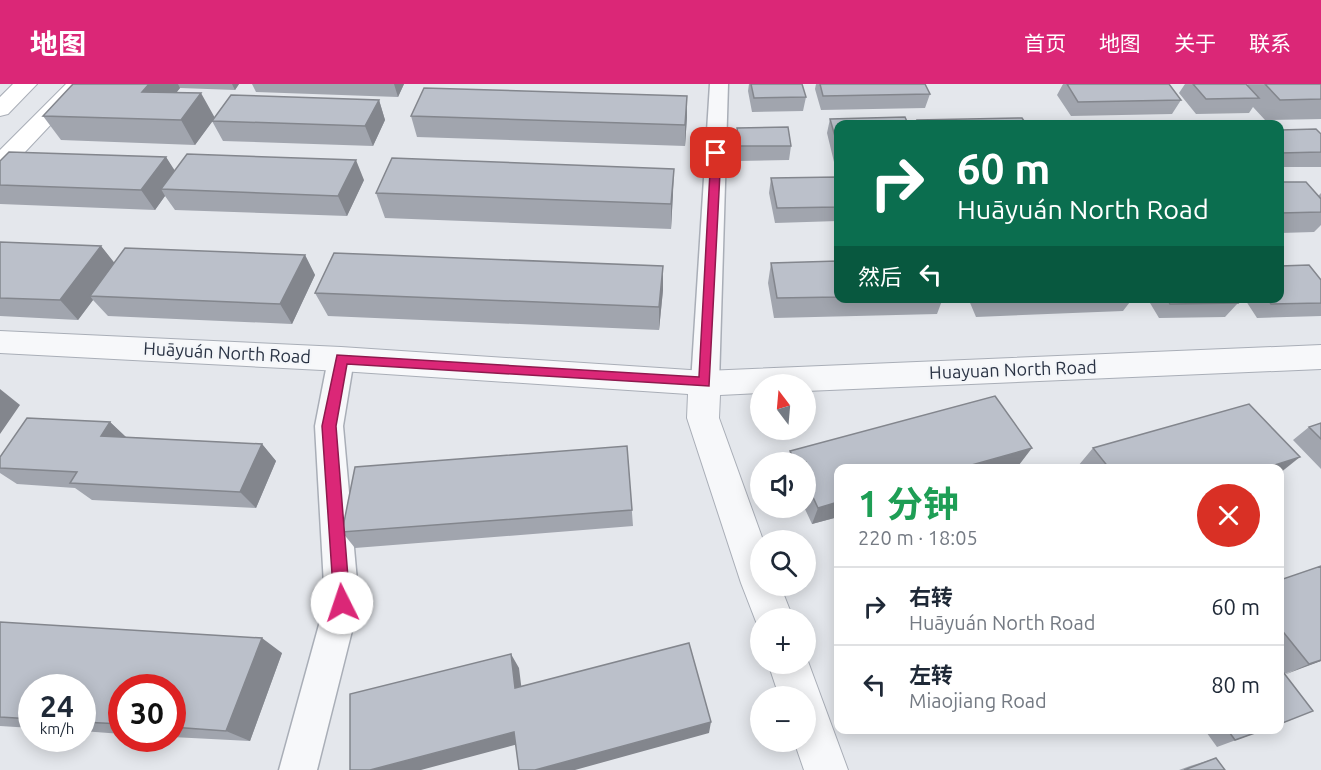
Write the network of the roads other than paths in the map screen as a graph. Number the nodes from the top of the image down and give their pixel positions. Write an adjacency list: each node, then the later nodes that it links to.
1 (26, 84): 4 (main road)
2 (78, 84): 5 (main road)
3 (719, 84): 9 (street)
4 (3, 104)
5 (0, 164)
6 (0, 342): 8 (street, Huāyuán North Road)
7 (1321, 357): 9 (street, Huayuan North Road)
8 (342, 359): 9 (street, Huāyuán North Road); 12 (street)
9 (705, 383): 10 (street)
10 (750, 553)
11 (816, 741): 13 (street)
12 (298, 770)
13 (826, 770)

